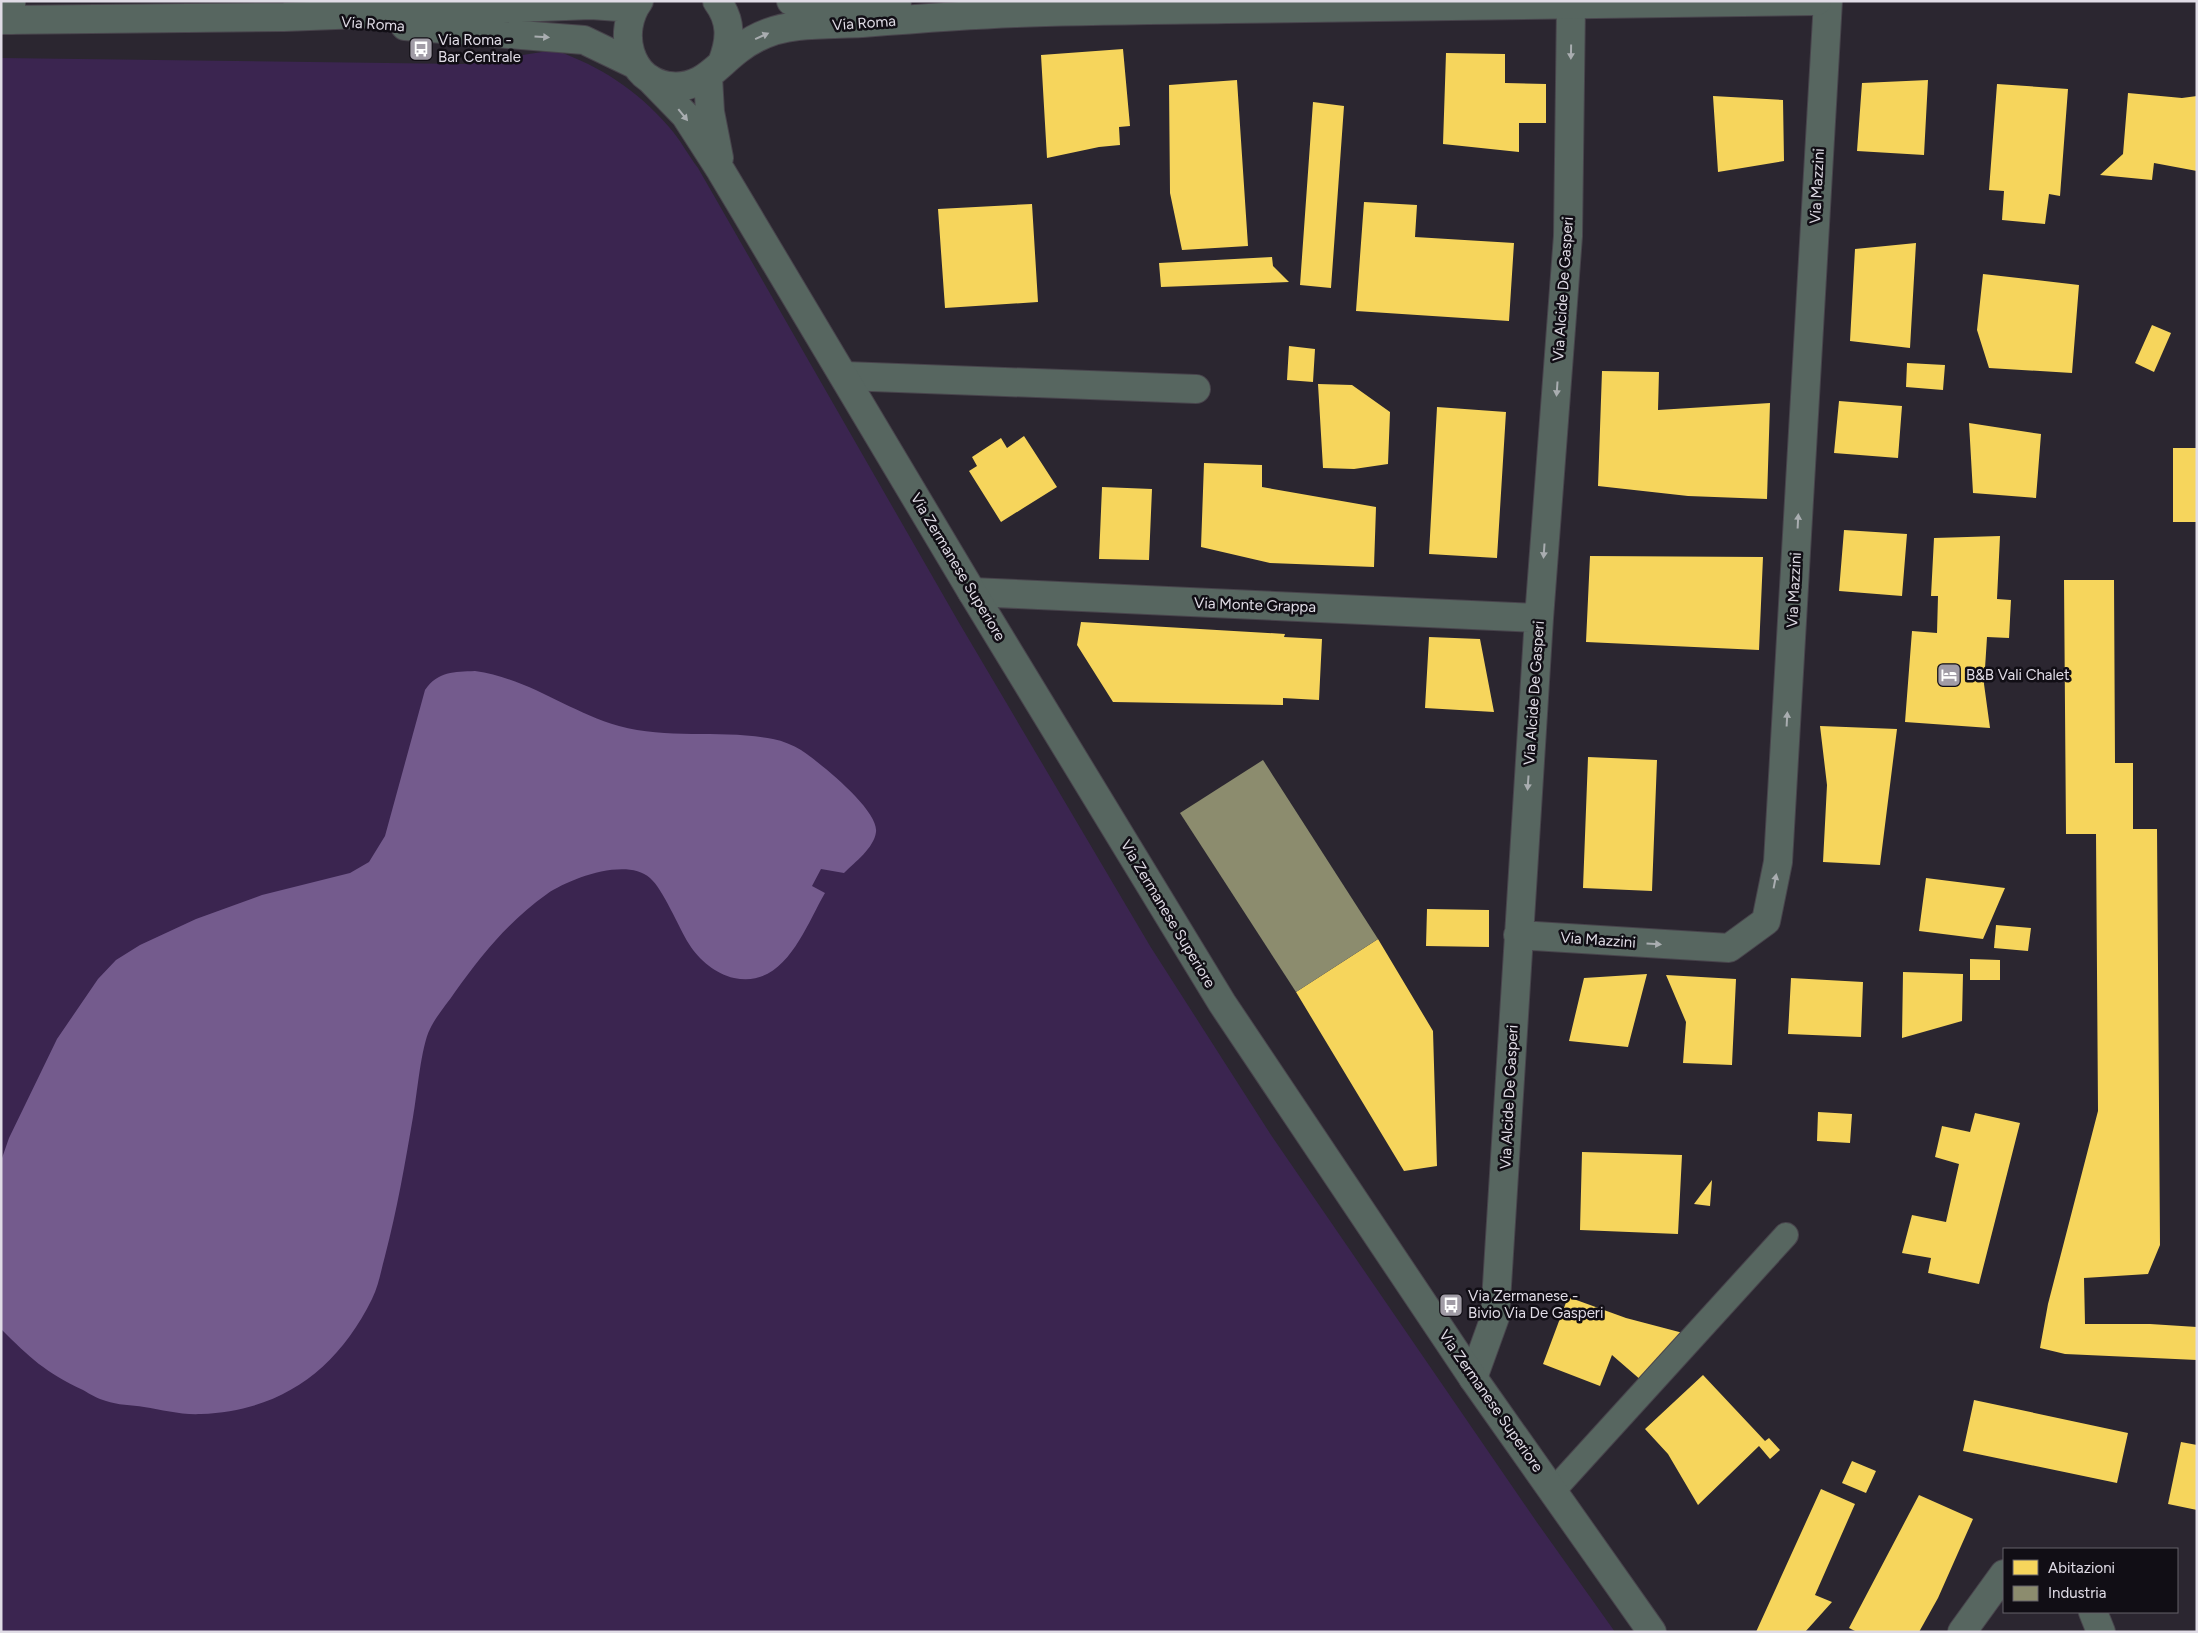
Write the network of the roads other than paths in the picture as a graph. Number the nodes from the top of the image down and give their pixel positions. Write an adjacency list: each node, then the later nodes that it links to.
1 (717, 1): 12 (street)
2 (791, 1): 9 (street, Via Roma)
3 (1817, 1): 7 (street, Via Roma)
4 (1828, 1): 19 (street, Via Mazzini, one-way to 4)
5 (1425, 3): 7 (street, Via Roma); 9 (street, Via Roma)
6 (636, 4): 8 (street, Via Roma); 13 (street, Via Roma)
7 (1571, 4): 18 (street, Via Alcide De Gasperi, one-way to 18)
8 (445, 6): 11 (street, Via Roma)
9 (1015, 13): 12 (street, Via Roma, one-way to 9)
10 (8, 14): 11 (street, Via Roma)
11 (284, 18): 13 (street, Via Roma, one-way to 13)
12 (715, 70): 13 (street, Via Roma); 14 (street, Via Zermanese Superiore)
13 (643, 72): 14 (street, Via Zermanese Superiore, one-way to 14)
14 (721, 171): 15 (street, Via Zermanese Superiore)
15 (845, 376): 16 (street); 17 (street, Via Zermanese Superiore)
16 (1196, 389)
17 (972, 592): 18 (street, Via Monte Grappa); 21 (street, Via Zermanese Superiore)
18 (1539, 618): 19 (street, Via Alcide De Gasperi, one-way to 19)
19 (1518, 935): 21 (street, Via Alcide De Gasperi)
20 (1786, 1235): 22 (lane)
21 (1473, 1378): 22 (street, Via Zermanese Superiore)
22 (1553, 1491): 25 (street, Via Zermanese Superiore)
23 (2003, 1575): 26 (street)
24 (2092, 1613): 27 (street)
25 (1652, 1632)
26 (1962, 1632)
27 (2101, 1632)

